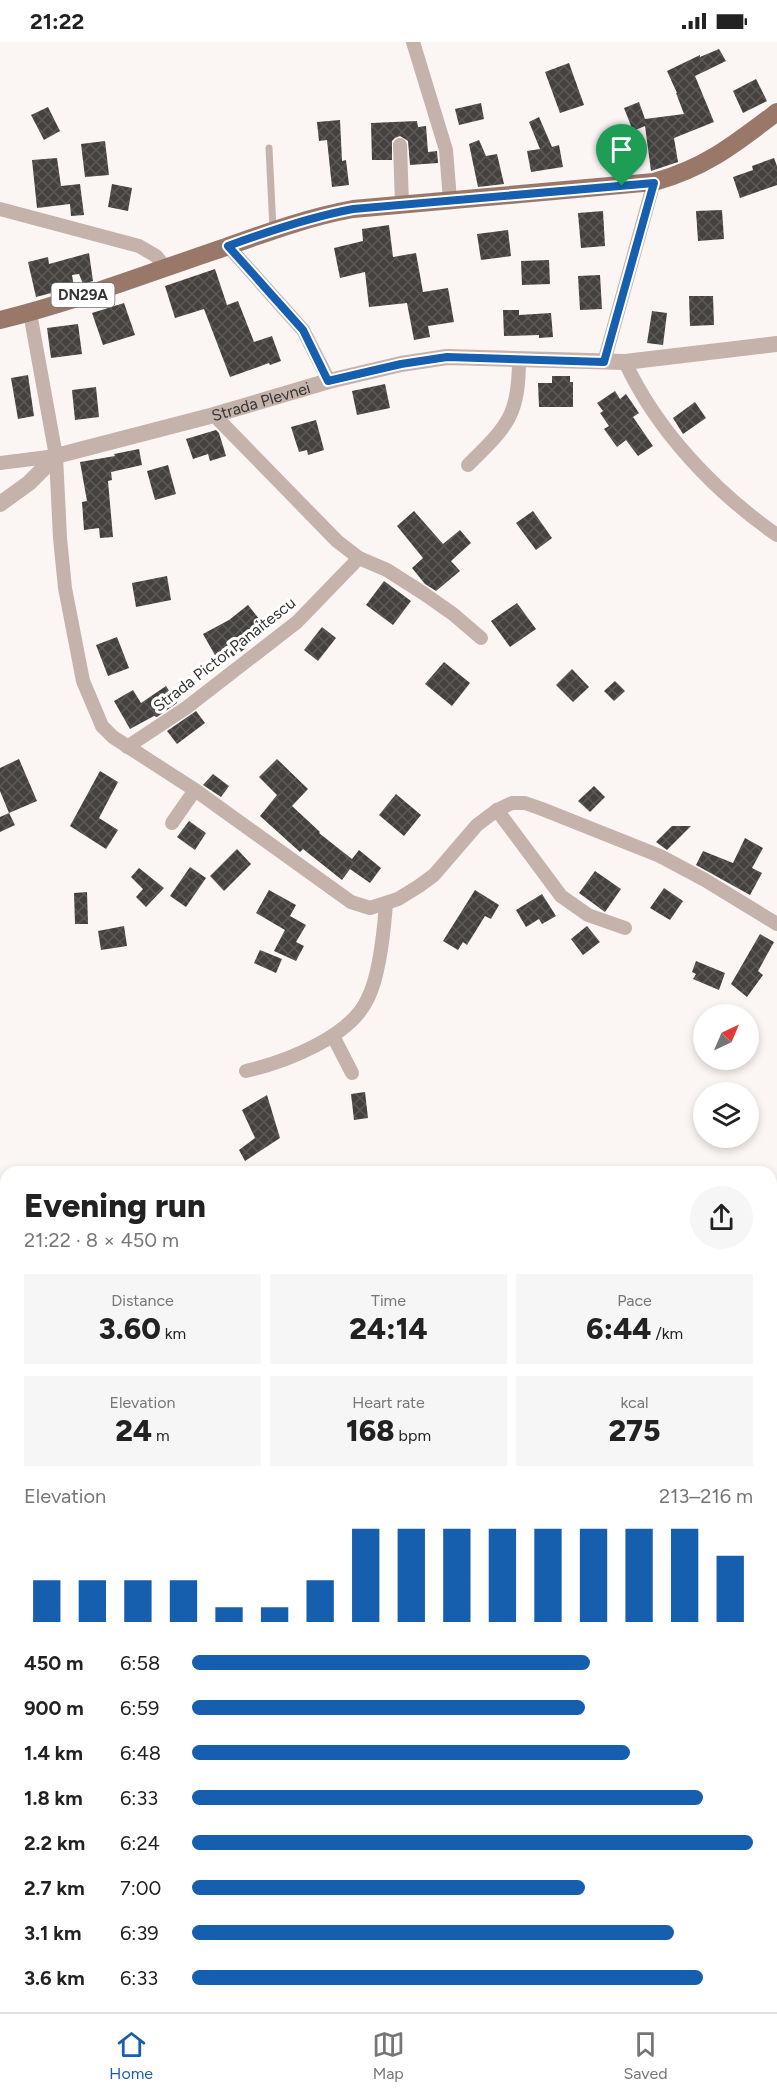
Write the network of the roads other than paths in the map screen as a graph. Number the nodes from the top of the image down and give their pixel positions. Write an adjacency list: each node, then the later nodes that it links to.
1 (413, 42): 6 (street)
2 (777, 112): 5 (main road, DN29A)
3 (400, 145): 7 (street)
4 (269, 148): 9 (lane)
5 (654, 183): 6 (main road, DN29A); 16 (street)
6 (450, 200): 7 (main road, DN29A)
7 (402, 204): 9 (main road, DN29A)
8 (0, 209): 11 (street)
9 (273, 229): 10 (main road, DN29A)
10 (228, 246): 11 (main road, DN29A); 18 (street)
11 (165, 267): 12 (main road, DN29A)
12 (30, 313): 13 (main road, DN29A); 20 (street)
13 (0, 320)
14 (777, 345): 17 (street, Strada Plevnei)
15 (519, 359): 16 (street, Strada Plevnei); 18 (street, Strada Plevnei); 22 (street)
16 (604, 362): 17 (street, Strada Plevnei)
17 (624, 362): 24 (street)
18 (328, 381): 19 (street, Strada Plevnei)
19 (214, 415): 20 (street, Strada Plevnei); 25 (street)
20 (56, 456): 21 (street, Strada Plevnei); 23 (street); 27 (street)
21 (0, 463)
22 (468, 465)
23 (0, 504)
24 (777, 535)
25 (359, 558): 26 (street); 27 (street, Strada Pictor Panaitescu)
26 (481, 638)
27 (127, 747): 28 (street)
28 (195, 790): 30 (street); 31 (street)
29 (497, 810): 31 (street); 32 (street); 33 (street)
30 (172, 823)
31 (386, 904): 34 (street)
32 (777, 924)
33 (625, 928)
34 (333, 1036): 35 (street); 36 (street)
35 (246, 1071)
36 (352, 1073)

